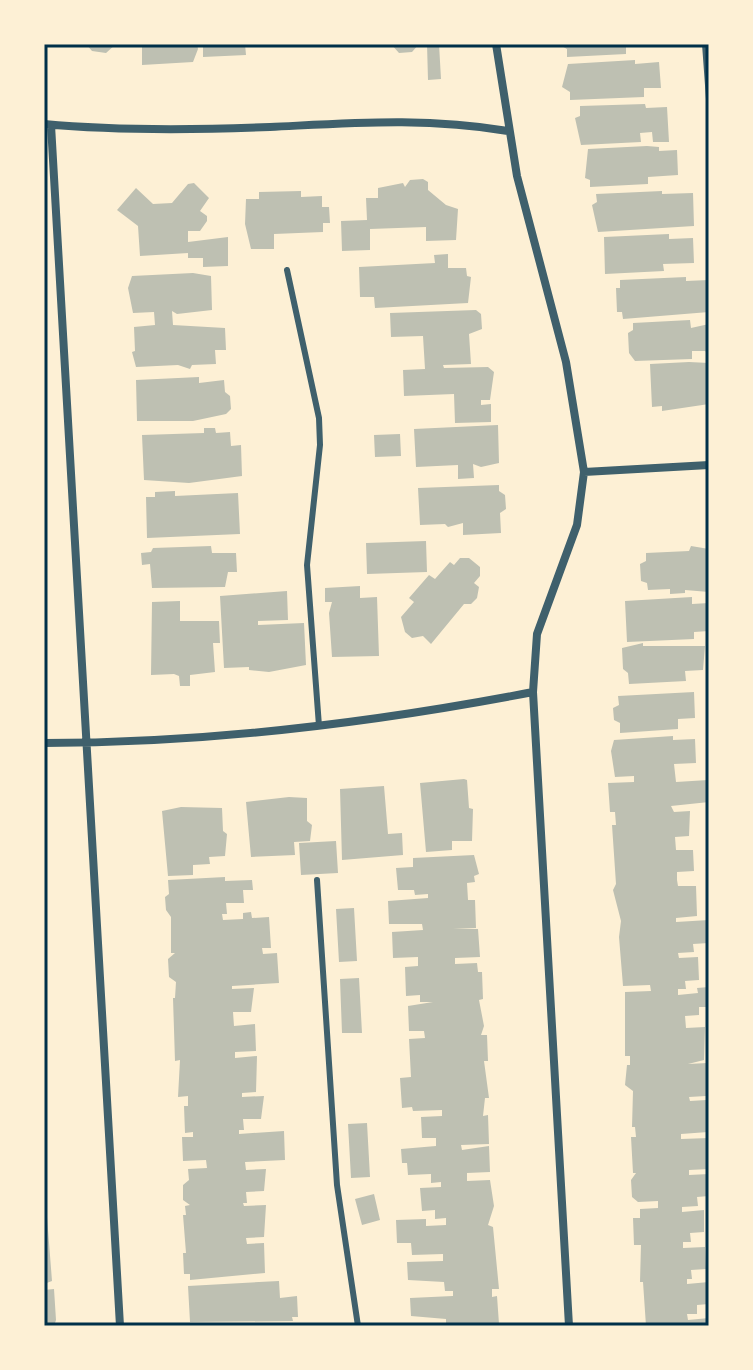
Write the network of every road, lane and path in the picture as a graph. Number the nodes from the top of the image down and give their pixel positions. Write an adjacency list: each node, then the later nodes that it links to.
1 (496, 44): 5 (street)
2 (705, 44): 3 (lane)
3 (709, 99)
4 (48, 124): 5 (street); 12 (street)
5 (508, 131): 8 (street)
6 (287, 270): 10 (lane)
7 (709, 465): 8 (street)
8 (584, 472): 9 (street)
9 (533, 692): 10 (street); 16 (street)
10 (319, 726): 12 (street)
11 (44, 743): 12 (street)
12 (87, 743): 14 (street)
13 (317, 880): 15 (lane)
14 (120, 1326)
15 (358, 1326)
16 (569, 1326)

